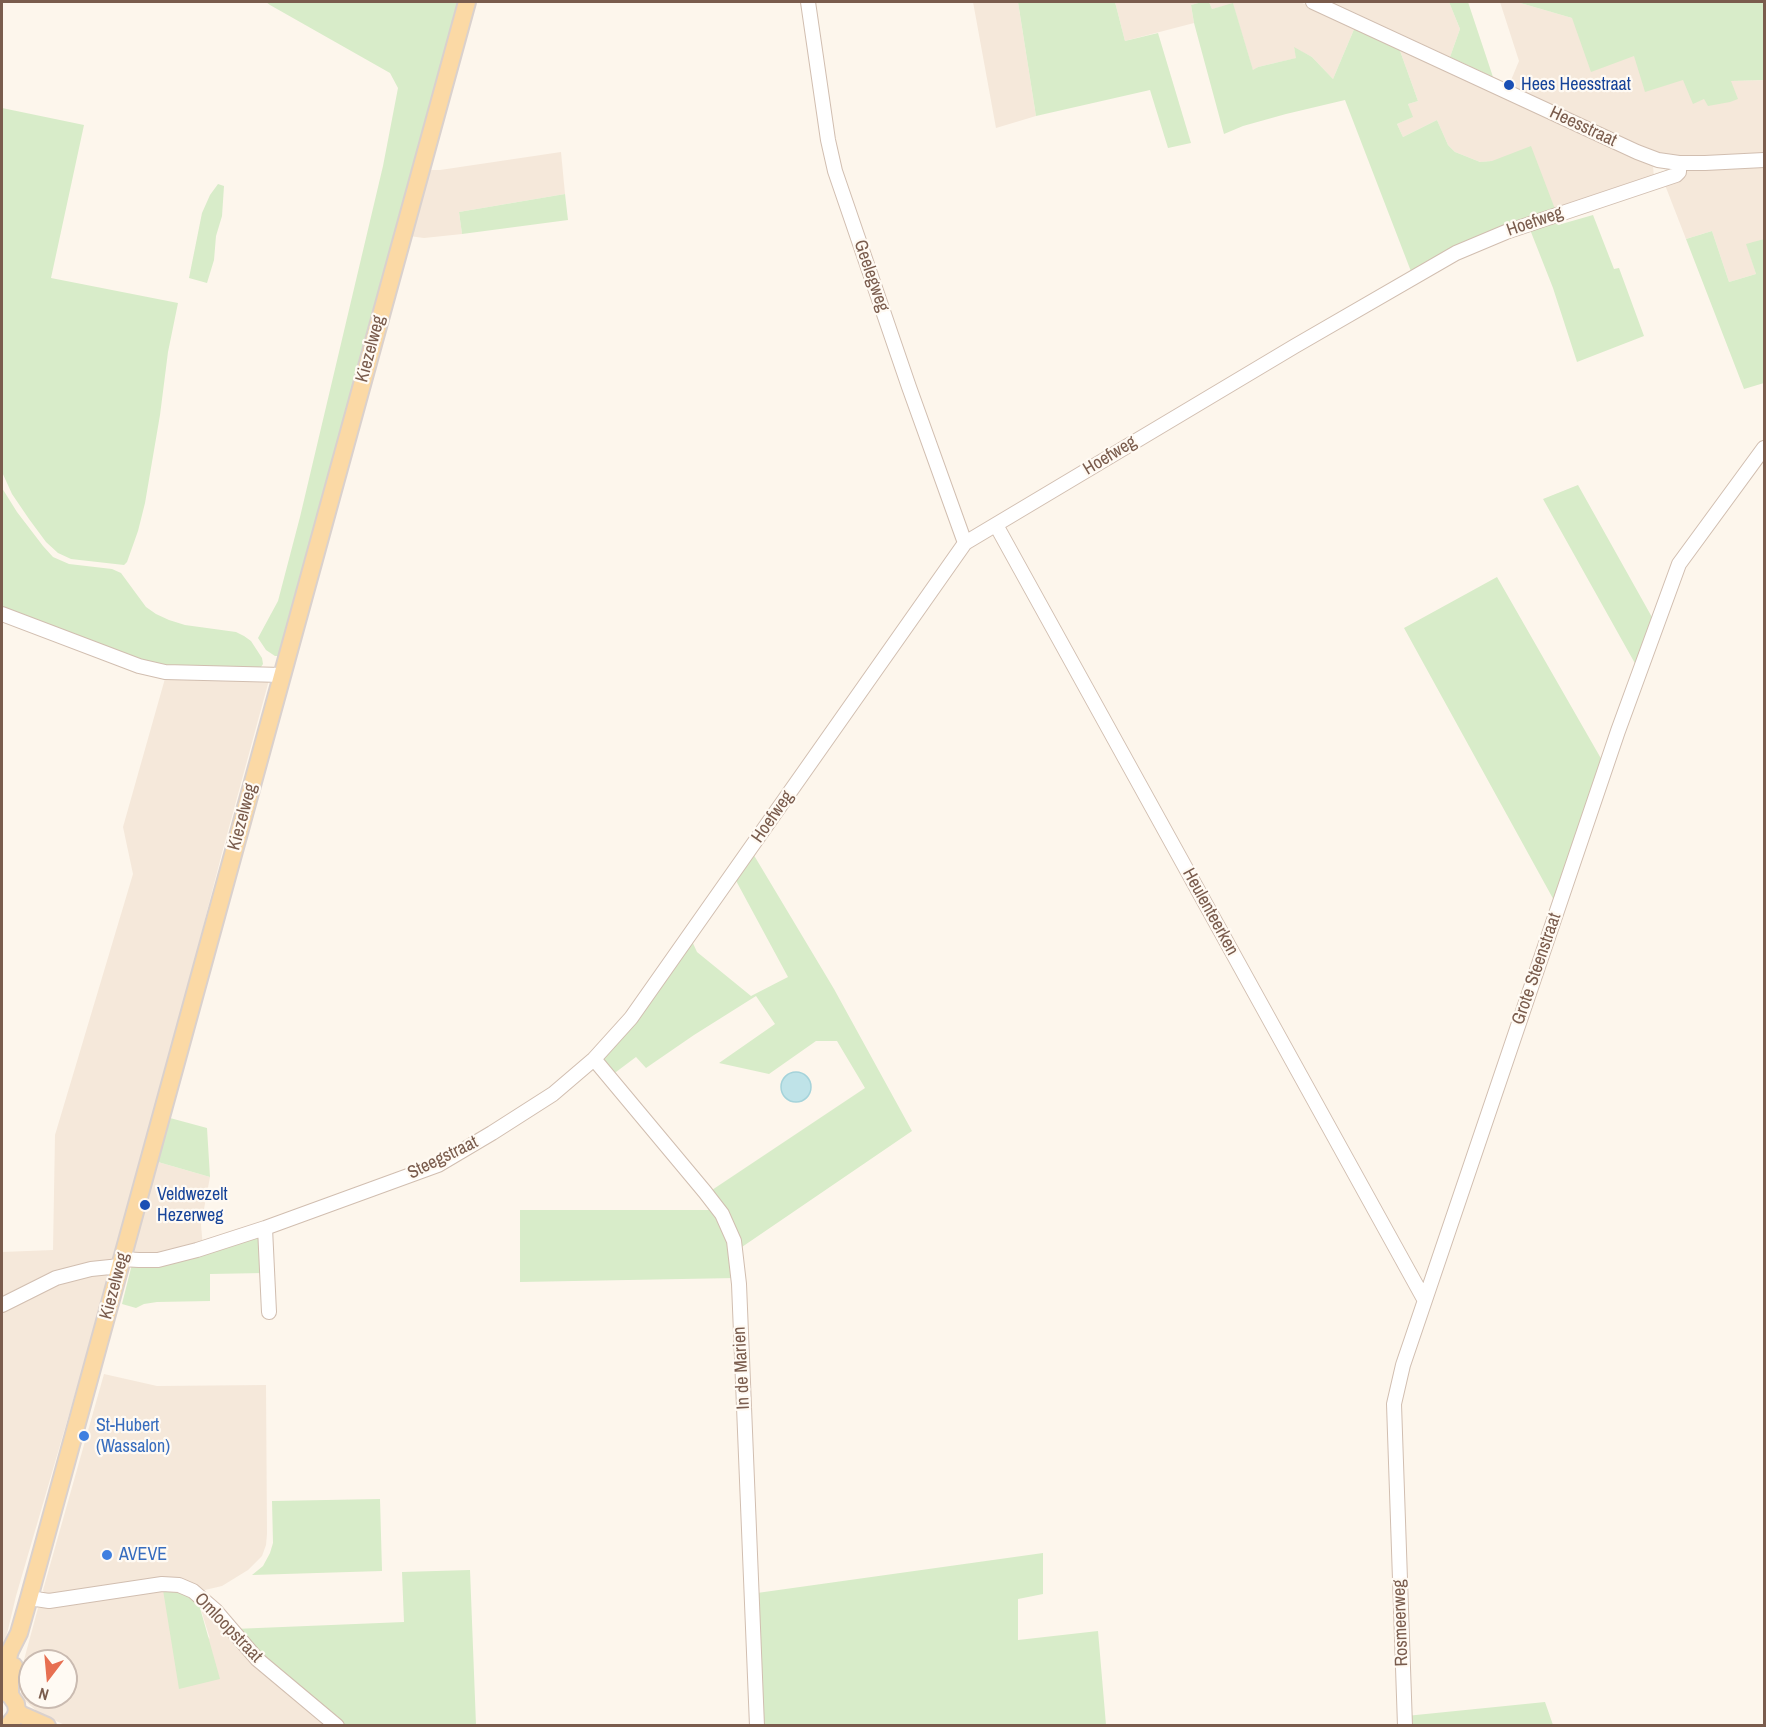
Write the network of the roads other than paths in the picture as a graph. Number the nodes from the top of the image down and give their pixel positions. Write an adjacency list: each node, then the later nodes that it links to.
1 (467, 2): 10 (main road, Kiezelweg)
2 (808, 2): 8 (street, Geelegweg)
3 (1313, 2): 5 (street, Heesstraat)
4 (1764, 160): 5 (street, Heesstraat)
5 (1679, 163): 7 (street, Hoefweg)
6 (1764, 448): 15 (street, Grote Steenstraat)
7 (996, 525): 8 (street, Hoefweg); 15 (street, Heulenteerken)
8 (965, 543): 11 (street, Hoefweg)
9 (2, 614): 10 (street)
10 (282, 675): 14 (main road, Kiezelweg)
11 (691, 935): 12 (street, Steegstraat)
12 (594, 1059): 13 (street, Steegstraat); 26 (street, In de Marien)
13 (265, 1228): 14 (street, Steegstraat); 17 (street)
14 (121, 1263): 16 (street, Steegstraat); 19 (main road, Kiezelweg)
15 (1424, 1299): 18 (street, Grote Steenstraat)
16 (2, 1305)
17 (269, 1312)
18 (1398, 1520): 27 (street, Rosmeerweg)
19 (29, 1598): 20 (main road, Kiezelweg); 25 (street, Omloopstraat)
20 (19, 1633): 21 (main road, Kiezelweg); 22 (main road, Kiezelweg)
21 (2, 1678)
22 (6, 1693): 23 (main road, Kiezelweg)
23 (15, 1721): 24 (main road)
24 (47, 1725)
25 (337, 1725)
26 (757, 1725)
27 (1405, 1725)

